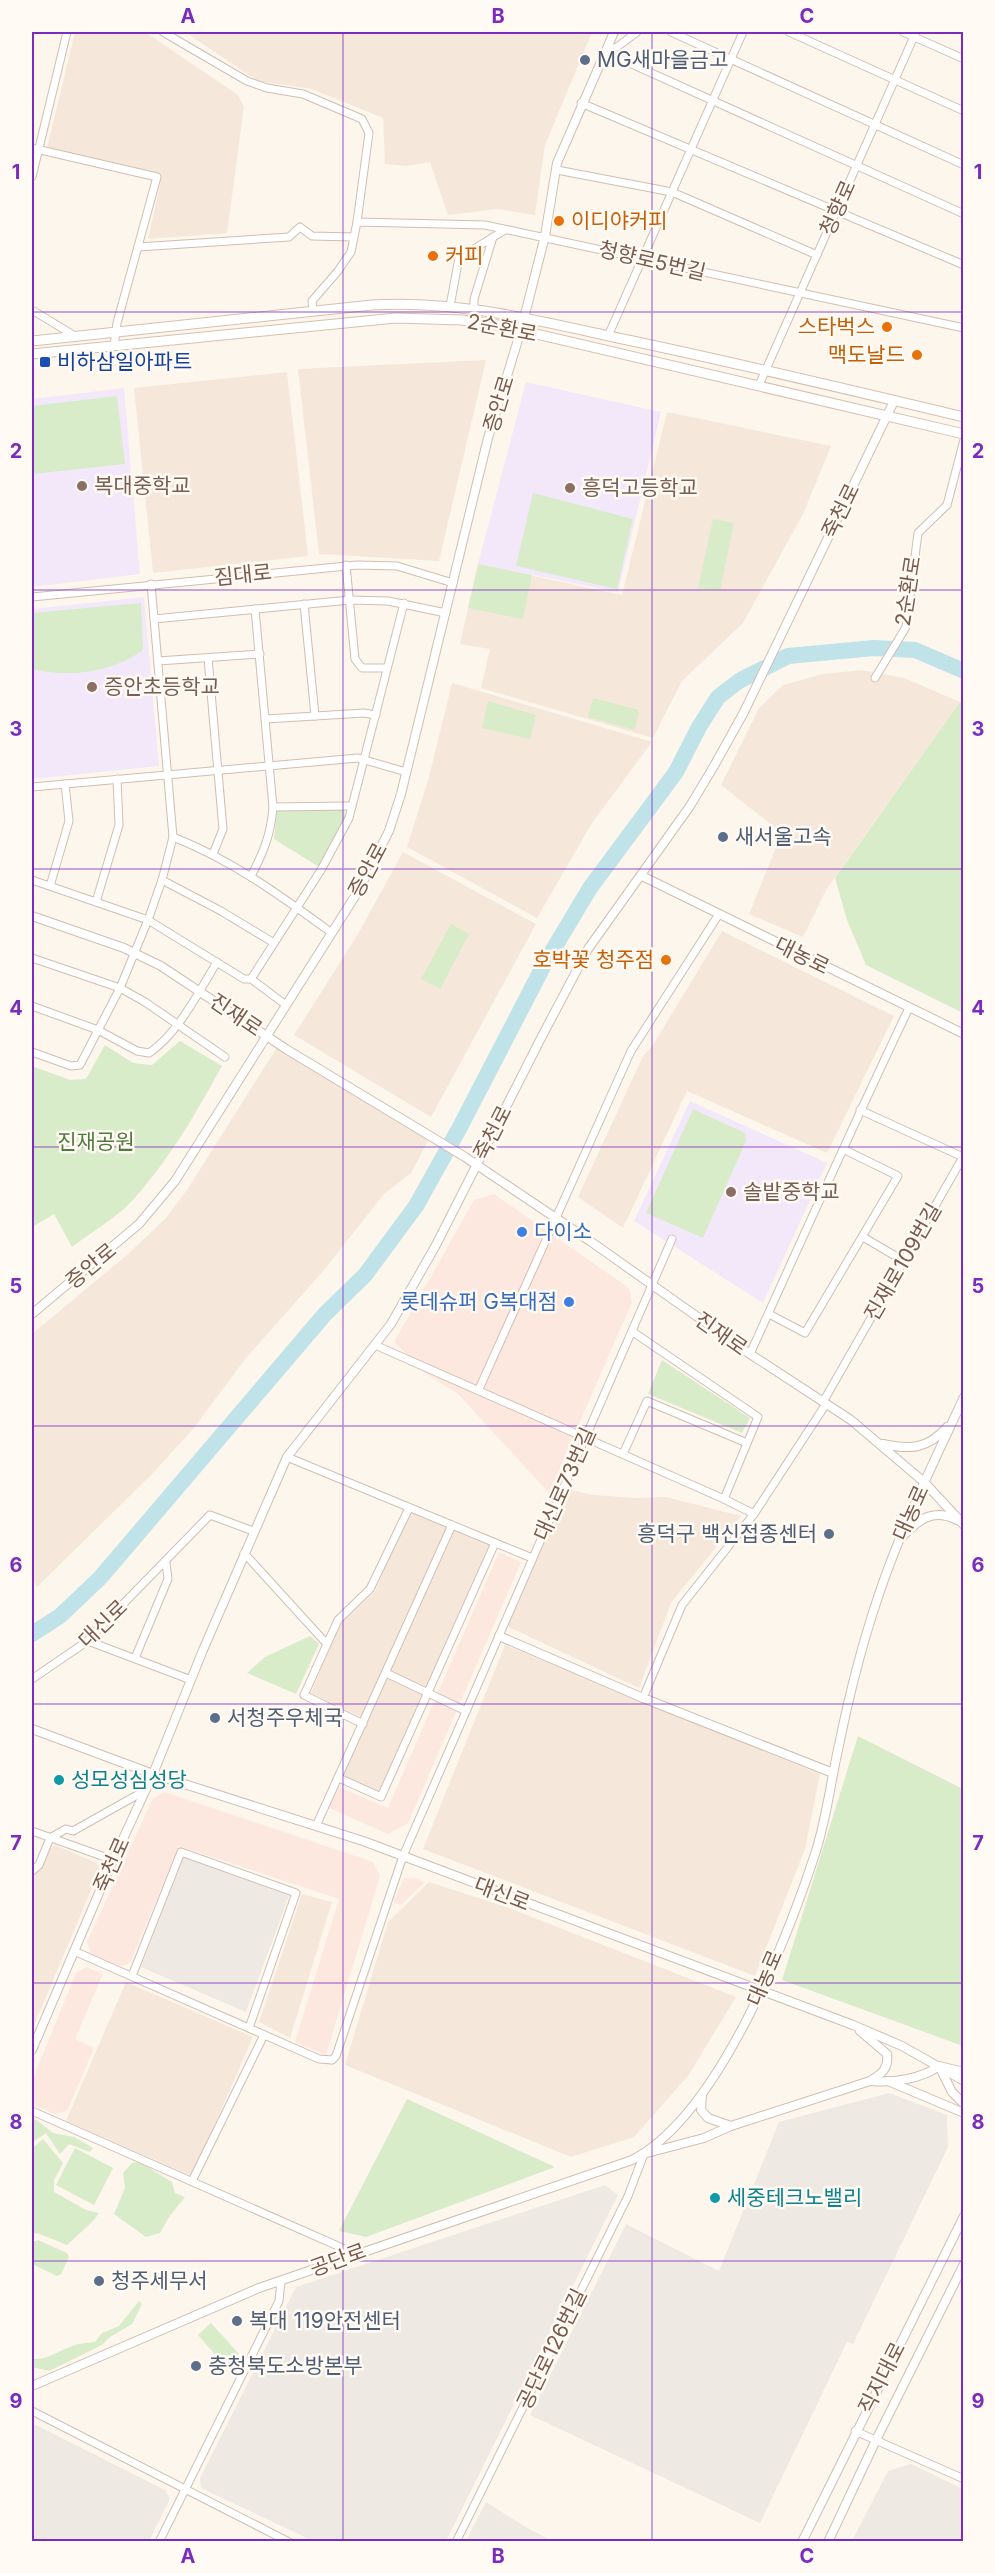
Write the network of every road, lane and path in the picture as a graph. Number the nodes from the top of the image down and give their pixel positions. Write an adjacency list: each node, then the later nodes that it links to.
1 (68, 32): 18 (street)
2 (163, 32): 27 (street)
3 (614, 32): 10 (street, 증안로)
4 (637, 32): 10 (street)
5 (671, 32): 11 (street)
6 (743, 32): 11 (street)
7 (789, 32): 13 (street)
8 (903, 32): 9 (street)
9 (915, 34): 12 (street); 13 (street, 청향로)
10 (605, 52): 14 (street); 15 (street, 증안로)
11 (731, 58): 14 (street); 17 (street)
12 (963, 58)
13 (895, 80): 16 (street); 17 (street, 청향로)
14 (712, 100): 19 (street); 21 (street)
15 (581, 103): 19 (street); 22 (street, 증안로)
16 (963, 111)
17 (875, 124): 20 (street); 21 (street, 청향로)
18 (35, 149): 23 (street); 32 (street)
19 (690, 150): 24 (street); 25 (street)
20 (963, 165)
21 (857, 166): 25 (street, 청향로); 26 (street)
22 (557, 170): 24 (street); 29 (street, 증안로)
23 (32, 177)
24 (672, 192): 33 (street); 34 (street)
25 (836, 211): 33 (street, 청향로); 35 (street)
26 (963, 214)
27 (357, 222): 28 (street, 청향로5번길); 30 (street)
28 (505, 230): 29 (street, 청향로5번길); 31 (street)
29 (545, 236): 34 (street, 청향로5번길); 41 (street, 증안로)
30 (352, 237): 32 (street); 40 (street)
31 (493, 237): 37 (street); 38 (street)
32 (138, 247): 44 (street)
33 (817, 255): 36 (street, 청향로)
34 (642, 260): 36 (street, 청향로5번길); 46 (street)
35 (963, 265)
36 (799, 294): 42 (street, 청향로5번길); 50 (street, 청향로)
37 (450, 306): 38 (main road, 2순환로); 40 (main road, 2순환로)
38 (474, 308): 41 (main road, 2순환로)
39 (32, 309): 45 (street)
40 (313, 311): 44 (main road, 2순환로)
41 (524, 318): 43 (street, 증안로); 46 (main road, 2순환로)
42 (963, 328)
43 (521, 330): 48 (main road, 2순환로); 51 (main road, 2순환로); 58 (street, 증안로)
44 (116, 332): 45 (main road, 2순환로); 48 (street)
45 (75, 336): 47 (main road, 2순환로)
46 (608, 336): 50 (main road, 2순환로)
47 (32, 341)
48 (114, 346): 49 (main road, 2순환로)
49 (32, 354)
50 (765, 371): 51 (street, 청향로); 52 (main road, 2순환로)
51 (759, 385): 53 (main road, 2순환로)
52 (894, 401): 53 (street, 죽천로); 54 (main road, 2순환로)
53 (887, 415): 55 (main road, 2순환로); 88 (street, 죽천로)
54 (963, 417)
55 (963, 434)
56 (963, 440): 71 (street, 2순환로)
57 (346, 565): 58 (street, 짐대로); 59 (street, 짐대로); 61 (street)
58 (453, 583): 65 (street, 증안로)
59 (151, 584): 60 (street, 짐대로); 66 (street)
60 (32, 597)
61 (350, 600): 62 (street); 63 (street); 70 (street)
62 (404, 603): 65 (street); 70 (street)
63 (304, 604): 64 (street); 73 (street)
64 (255, 609): 66 (street); 67 (street)
65 (446, 613): 78 (street, 증안로)
66 (154, 619): 69 (street)
67 (260, 654): 68 (street); 74 (street)
68 (208, 658): 69 (street); 77 (street)
69 (158, 662): 79 (street)
70 (387, 668): 72 (street)
71 (875, 678)
72 (375, 715): 73 (street); 75 (street)
73 (315, 716): 74 (street)
74 (266, 719): 76 (street)
75 (366, 760): 76 (street); 78 (street); 83 (street)
76 (269, 766): 77 (street); 84 (street)
77 (219, 770): 79 (street); 86 (street)
78 (406, 772): 97 (street, 증안로)
79 (168, 774): 80 (street); 85 (street)
80 (117, 779): 81 (street); 92 (street)
81 (65, 784): 82 (street); 91 (street)
82 (32, 787)
83 (351, 806): 84 (street); 93 (street)
84 (273, 807): 87 (street)
85 (173, 837): 86 (street); 90 (street)
86 (213, 854): 87 (street)
87 (251, 876): 93 (street)
88 (642, 876): 94 (street, 대농로); 116 (street, 죽천로)
89 (32, 880): 91 (street)
90 (162, 880): 96 (street); 98 (street)
91 (50, 886): 92 (street)
92 (96, 902): 96 (street)
93 (297, 907): 97 (street); 98 (street)
94 (719, 914): 107 (street, 대농로); 117 (street)
95 (32, 916): 99 (street, 진재로)
96 (148, 920): 99 (street); 101 (street)
97 (332, 933): 105 (street, 증안로)
98 (274, 943): 102 (street)
99 (134, 952): 103 (street); 104 (street, 진재로)
100 (32, 958): 103 (street)
101 (217, 962): 102 (street); 104 (street)
102 (251, 980): 105 (street)
103 (120, 988): 108 (street); 109 (street)
104 (200, 991): 108 (street); 111 (street, 진재로)
105 (286, 1005): 111 (street, 증안로)
106 (33, 1006): 109 (street)
107 (909, 1008): 110 (street, 대농로); 114 (street)
108 (177, 1023): 109 (street); 113 (street)
109 (98, 1030): 112 (street)
110 (963, 1034)
111 (266, 1036): 116 (street, 진재로); 122 (street, 증안로)
112 (32, 1052)
113 (225, 1057)
114 (860, 1110): 115 (street); 120 (street, 진재로109번길)
115 (844, 1149): 118 (street); 123 (street)
116 (477, 1165): 117 (street, 진재로); 125 (street, 죽천로)
117 (556, 1219): 121 (street, 진재로); 127 (street)
118 (863, 1237): 120 (street); 123 (street)
119 (672, 1239): 121 (street, 대신로73번길)
120 (904, 1261): 129 (street, 진재로109번길)
121 (651, 1286): 124 (street, 대신로73번길); 126 (street, 진재로)
122 (32, 1314)
123 (769, 1314): 126 (street)
124 (633, 1332): 131 (street, 대신로73번길); 132 (street)
125 (375, 1345): 127 (street); 135 (street, 죽천로)
126 (750, 1354): 129 (street, 진재로)
127 (478, 1389): 131 (street)
128 (963, 1396): 130 (street, 대농로)
129 (824, 1403): 133 (street, 진재로); 139 (street, 진재로109번길)
130 (953, 1420): 133 (street); 136 (street, 대농로)
131 (586, 1437): 134 (street); 146 (street, 대신로73번길)
132 (747, 1443): 134 (street); 137 (street)
133 (879, 1443): 136 (street, 진재로)
134 (623, 1454): 137 (street)
135 (286, 1457): 138 (street); 142 (street, 죽천로)
136 (924, 1482): 140 (street, 진재로); 143 (street, 대농로)
137 (724, 1499): 139 (street)
138 (409, 1508): 141 (street); 150 (street)
139 (754, 1514): 156 (street, 진재로109번길)
140 (961, 1523): 143 (street)
141 (452, 1525): 144 (street); 152 (street)
142 (253, 1531): 145 (street, 죽천로); 147 (street, 대신로)
143 (898, 1542): 160 (street, 대농로)
144 (495, 1543): 146 (street); 155 (street)
145 (244, 1553): 150 (street); 154 (street, 죽천로)
146 (532, 1558): 148 (street, 대신로73번길)
147 (166, 1563): 149 (street, 대신로); 151 (street)
148 (499, 1636): 156 (street); 157 (street, 대신로73번길)
149 (88, 1641): 151 (street); 153 (street, 대신로)
150 (326, 1643): 158 (street)
151 (135, 1659): 154 (street)
152 (386, 1673): 155 (street); 158 (street)
153 (32, 1679)
154 (191, 1680): 161 (street, 죽천로)
155 (428, 1692): 157 (street); 162 (street)
156 (643, 1698): 160 (street)
157 (466, 1711): 167 (street, 대신로73번길)
158 (363, 1724): 162 (street)
159 (32, 1729): 161 (street, 대신로)
160 (833, 1773): 172 (street, 대농로)
161 (153, 1774): 163 (street, 죽천로); 164 (street, 대신로)
162 (339, 1778): 164 (street)
163 (146, 1790): 166 (street); 168 (street, 죽천로)
164 (316, 1826): 167 (street, 대신로)
165 (32, 1831): 166 (street)
166 (50, 1838): 168 (street); 169 (street)
167 (402, 1856): 172 (street, 대신로); 175 (street, 대신로73번길)
168 (113, 1860): 170 (street, 죽천로)
169 (32, 1871)
170 (74, 1951): 171 (street); 176 (street, 죽천로)
171 (132, 1976): 174 (street); 174 (street)
172 (760, 1992): 173 (street, 대신로); 182 (street, 대농로)
173 (853, 2025): 177 (street, 대신로); 179 (street)
174 (249, 2028): 175 (street)
175 (264, 2035): 188 (street)
176 (32, 2050)
177 (939, 2066): 178 (street); 180 (street); 181 (street, 대신로); 183 (street)
178 (963, 2072)
179 (870, 2081): 180 (street); 186 (street)
180 (888, 2081): 185 (street)
181 (963, 2081)
182 (704, 2089): 186 (street); 187 (street, 대농로)
183 (963, 2104)
184 (32, 2111): 188 (street)
185 (963, 2113)
186 (731, 2126): 187 (street)
187 (644, 2154): 190 (street, 공단로); 201 (street, 공단로126번길)
188 (192, 2181): 190 (street)
189 (963, 2216): 195 (street, 직지대로)
190 (356, 2254): 192 (street, 공단로)
191 (963, 2264): 196 (street, 직지대로)
192 (281, 2281): 193 (street, 공단로); 198 (street)
193 (34, 2383)
194 (32, 2411): 198 (street)
195 (855, 2431): 196 (street); 202 (street, 직지대로)
196 (876, 2440): 197 (street); 203 (street, 직지대로)
197 (963, 2479)
198 (184, 2490): 199 (street); 200 (street)
199 (159, 2541)
200 (289, 2541)
201 (456, 2541)
202 (802, 2541)
203 (828, 2541)

